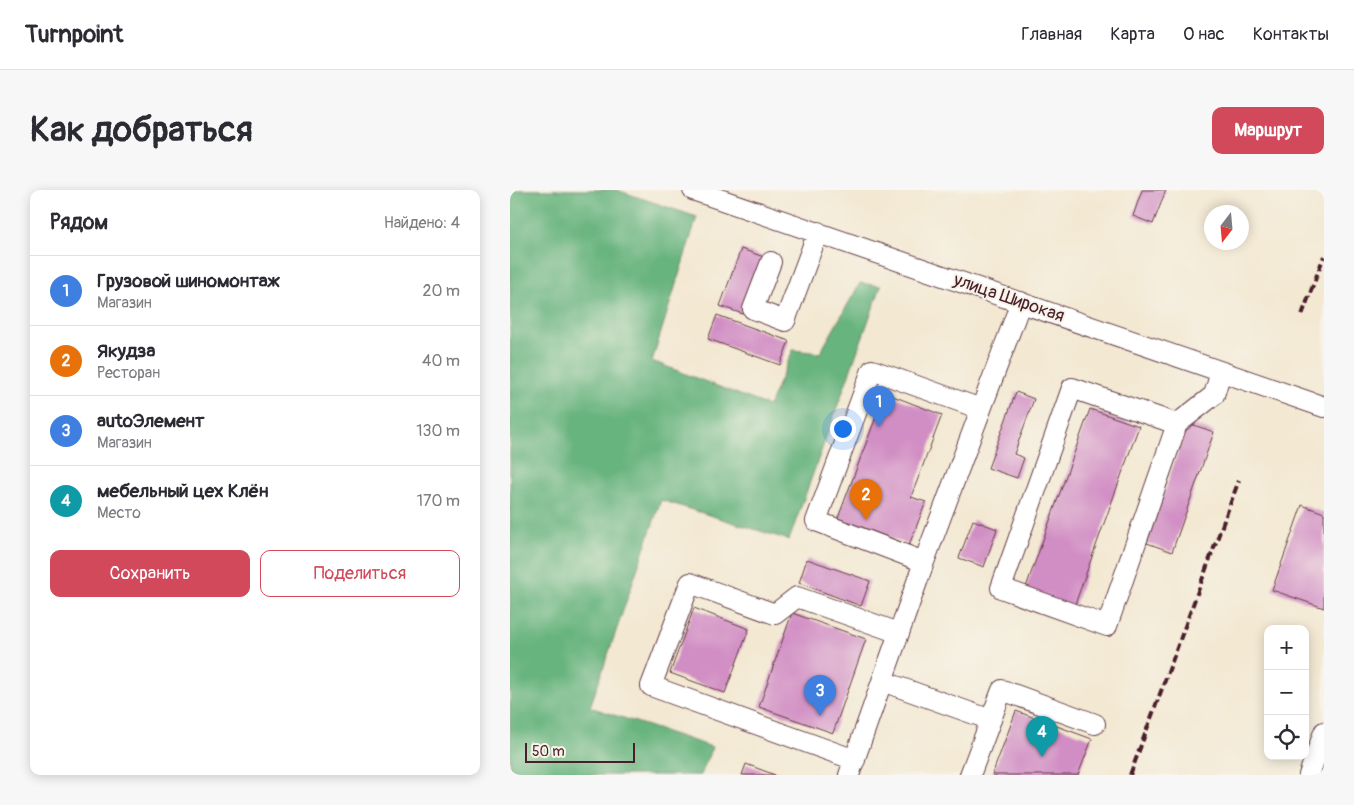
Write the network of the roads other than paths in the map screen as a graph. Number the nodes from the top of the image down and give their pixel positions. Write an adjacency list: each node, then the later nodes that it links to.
1 (693, 190): 2 (street, улица Широкая)
2 (818, 232): 3 (street); 4 (street, улица Широкая)
3 (771, 262)
4 (1021, 302): 5 (street, улица Широкая); 7 (street)
5 (1221, 372): 6 (street, улица Широкая); 8 (street)
6 (1324, 407)
7 (981, 409): 9 (street); 9 (street)
8 (1177, 424): 8 (street)
9 (924, 562): 10 (street)
10 (899, 632): 11 (street); 15 (street)
11 (882, 681): 12 (street); 15 (street)
12 (991, 720): 13 (street); 16 (street)
13 (1095, 724)
14 (1324, 732): 17 (street)
15 (852, 767)
16 (970, 775)
17 (1309, 775)

